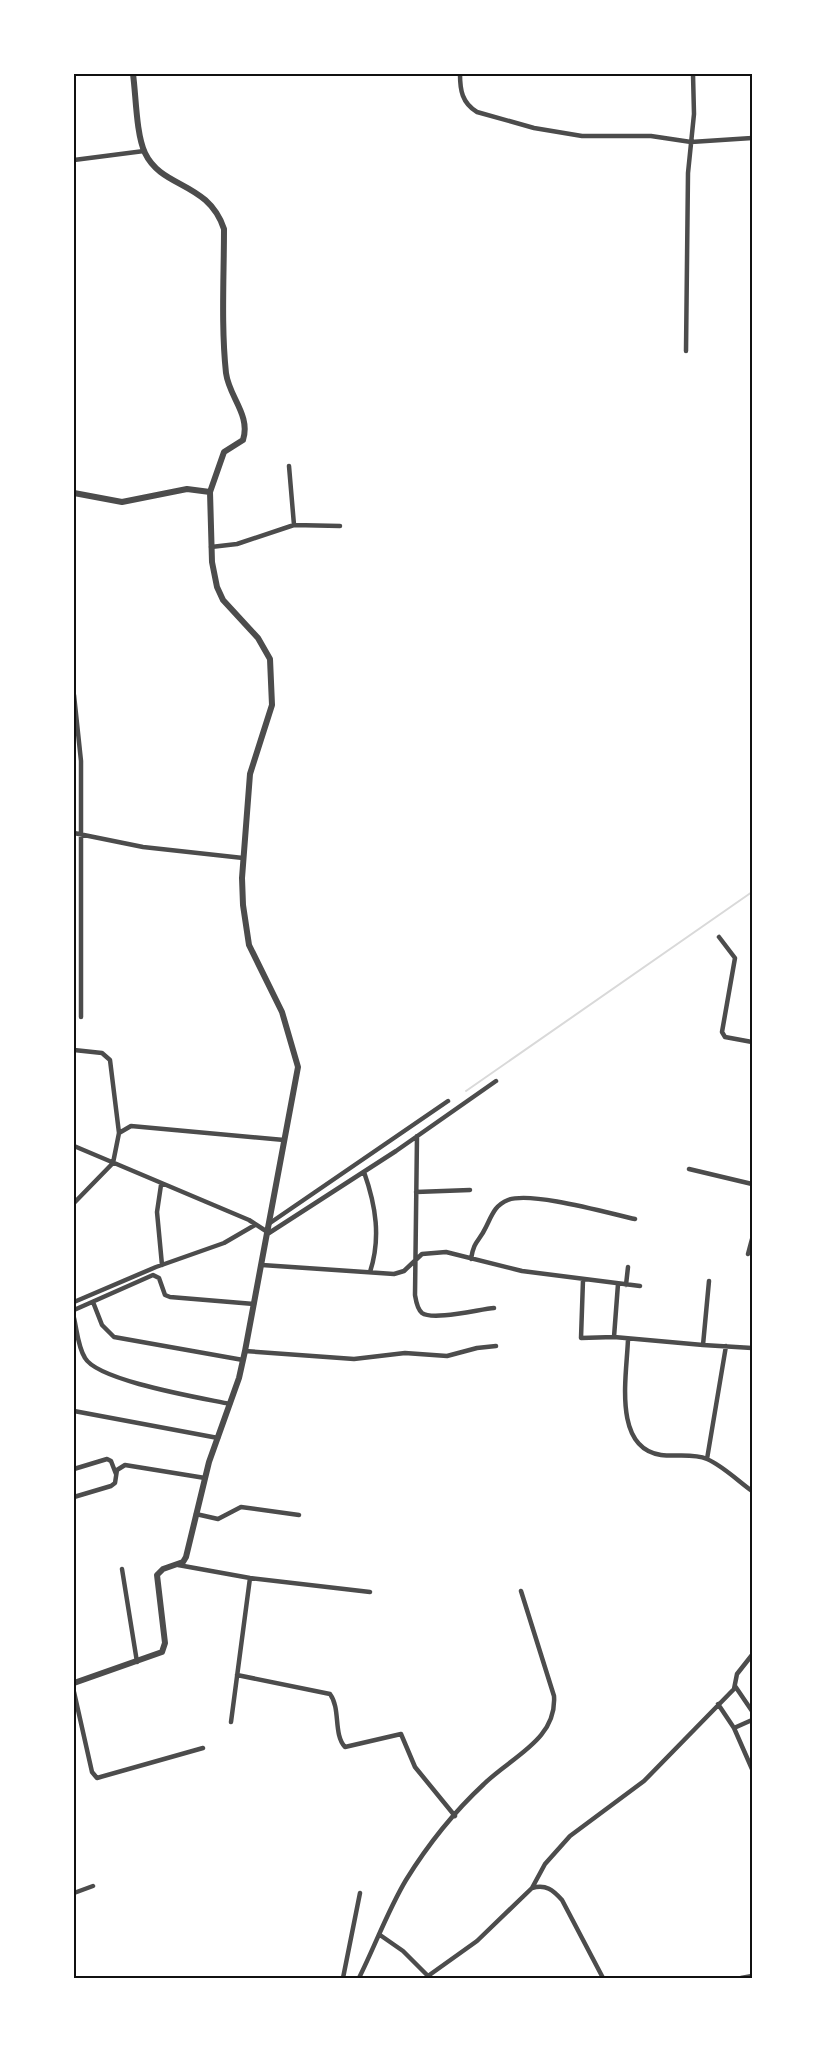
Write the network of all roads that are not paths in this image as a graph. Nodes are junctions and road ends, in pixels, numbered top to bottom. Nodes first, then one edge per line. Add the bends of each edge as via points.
1 (133, 74) edge
2 (460, 74) edge
3 (693, 74) edge
4 (753, 138) edge
5 (692, 142) junction
6 (144, 151) junction
7 (74, 160) edge
8 (686, 351) dead end
9 (289, 466) dead end
10 (210, 492) junction
11 (74, 493) edge
12 (294, 525) junction
13 (340, 526) dead end
14 (211, 547) junction
15 (74, 695) edge
16 (74, 833) edge
17 (82, 834) junction
18 (243, 858) junction
19 (719, 937) dead end
20 (81, 1017) dead end
21 (753, 1042) edge
22 (74, 1050) edge
23 (496, 1081) dead end
24 (448, 1101) dead end
25 (119, 1133) junction
26 (417, 1136) junction
27 (285, 1140) junction
28 (74, 1146) edge
29 (113, 1163) junction
30 (689, 1169) dead end
31 (364, 1172) junction
32 (753, 1184) edge
33 (161, 1185) junction
34 (470, 1190) dead end
35 (416, 1192) junction
36 (74, 1203) edge
37 (635, 1219) dead end
38 (270, 1223) junction
39 (255, 1225) junction
40 (269, 1233) junction
41 (753, 1239) edge
42 (748, 1254) dead end
43 (417, 1257) junction
44 (471, 1259) junction
45 (162, 1264) junction
46 (262, 1266) junction
47 (628, 1267) dead end
48 (370, 1272) junction
49 (584, 1280) junction
50 (709, 1281) dead end
51 (618, 1284) junction
52 (626, 1285) junction
53 (640, 1286) dead end
54 (74, 1302) edge
55 (93, 1302) junction
56 (254, 1304) junction
57 (495, 1308) dead end
58 (74, 1311) edge
59 (74, 1318) edge
60 (614, 1337) junction
61 (628, 1339) junction
62 (703, 1345) junction
63 (726, 1346) junction
64 (496, 1347) dead end
65 (753, 1348) edge
66 (245, 1351) junction
67 (243, 1360) junction
68 (230, 1404) junction
69 (74, 1411) edge
70 (218, 1438) junction
71 (707, 1459) junction
72 (74, 1467) edge
73 (116, 1474) junction
74 (205, 1478) junction
75 (753, 1491) edge
76 (74, 1497) edge
77 (196, 1514) junction
78 (298, 1515) dead end
79 (178, 1565) junction
80 (122, 1569) dead end
81 (250, 1578) junction
82 (521, 1591) dead end
83 (370, 1592) dead end
84 (753, 1655) edge
85 (137, 1662) junction
86 (237, 1675) junction
87 (74, 1683) edge
88 (735, 1686) junction
89 (74, 1692) edge
90 (718, 1704) junction
91 (753, 1711) edge
92 (753, 1720) edge
93 (231, 1722) dead end
94 (735, 1728) junction
95 (203, 1748) dead end
96 (753, 1769) edge
97 (455, 1816) junction
98 (93, 1886) dead end
99 (532, 1888) junction
100 (74, 1893) edge
101 (360, 1893) dead end
102 (380, 1935) junction
103 (753, 1976) edge
104 (429, 1977) edge
105 (343, 1978) edge
106 (359, 1978) edge
107 (603, 1978) edge
108 (741, 1978) edge

1 - 6 street
2 - 5 street via 460,88 470,107 516,124 582,136 651,136
3 - 5 street
4 - 5 street
5 - 8 street via 688,173
6 - 7 street
6 - 10 street via 161,172 203,197 219,215 224,229 226,374 245,423 245,434 243,440 224,452
9 - 12 street
10 - 11 street via 187,489 122,502
10 - 14 street
12 - 13 street
12 - 14 street via 237,544
14 - 18 street via 214,574 223,600 265,648 272,674 272,705 250,774
15 - 17 street via 81,761
16 - 17 street
17 - 18 street
17 - 20 street
18 - 27 street via 243,905 249,945 282,1012 296,1053 297,1082
19 - 21 street via 735,958 722,1032 726,1037
22 - 25 street via 102,1053 110,1060
23 - 26 street
24 - 38 street
25 - 27 street via 131,1126 141,1126
25 - 29 street
26 - 31 street
26 - 35 street
27 - 38 street
28 - 29 street
29 - 33 street
29 - 36 street
30 - 32 street
31 - 40 street
31 - 48 street via 375,1212 376,1242
33 - 39 street
33 - 45 street via 157,1212
34 - 35 street
35 - 43 street
37 - 44 street via 551,1201 509,1199 495,1209 475,1240
38 - 40 street
39 - 40 street
39 - 45 street via 224,1243
40 - 46 street
41 - 42 street
43 - 44 street via 446,1252
43 - 48 street via 400,1273
43 - 57 street via 415,1295 423,1314 437,1316
44 - 49 street
45 - 54 street
46 - 48 street
46 - 56 street
47 - 52 street
49 - 51 street
49 - 60 street via 581,1338
50 - 62 street
51 - 52 street
51 - 60 street
52 - 53 street
55 - 56 street via 153,1275 159,1278 162,1290 170,1298
55 - 58 street
55 - 67 street via 102,1325 114,1337
56 - 66 street
59 - 68 street via 85,1359 99,1370
60 - 61 street
61 - 62 street
61 - 71 street via 625,1418 632,1434 645,1449 660,1455
62 - 63 street
63 - 65 street
63 - 71 street
64 - 66 street via 477,1347 447,1356 405,1353 354,1359
66 - 67 street
67 - 68 street
68 - 70 street
69 - 70 street
70 - 74 street
71 - 75 street
72 - 73 street via 107,1459
73 - 74 street via 120,1467 131,1466
73 - 76 street via 111,1486
74 - 77 street
77 - 78 street via 223,1519 241,1507
77 - 79 street via 186,1557
79 - 81 street
79 - 85 street via 157,1575 165,1643 162,1652
80 - 85 street
81 - 83 street
81 - 86 street
82 - 97 street via 551,1684 552,1717 543,1734 483,1784
84 - 88 street via 737,1674
85 - 87 street
86 - 93 street
86 - 97 street via 330,1694 345,1747 401,1734 415,1767
88 - 90 street
88 - 91 street
89 - 95 street via 92,1772 97,1778
90 - 94 street
90 - 99 street via 644,1781 570,1836 544,1864
92 - 94 street
94 - 96 street
97 - 102 street via 406,1880
98 - 100 street
99 - 104 street via 466,1951
99 - 107 street via 553,1890 562,1900
101 - 105 street
102 - 104 street
102 - 106 street
103 - 108 street

